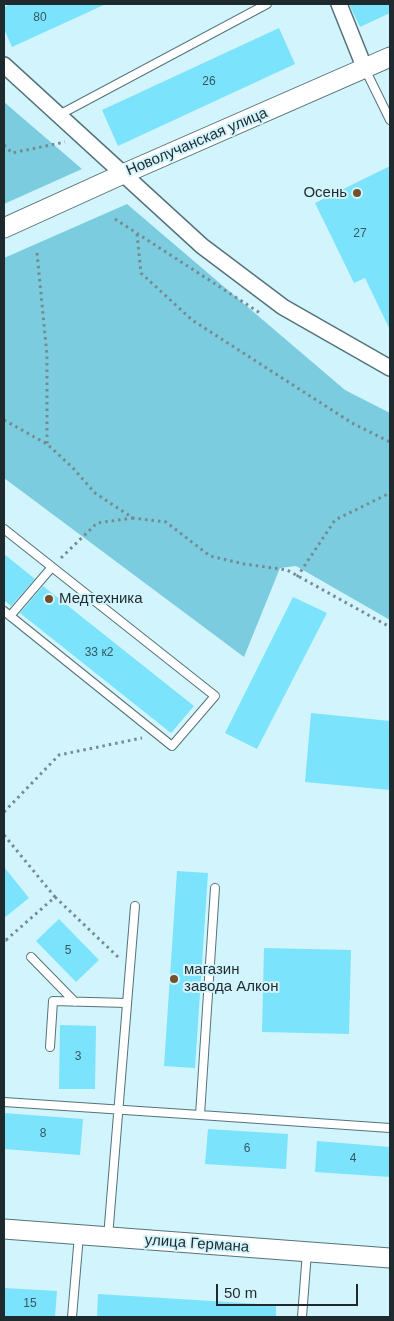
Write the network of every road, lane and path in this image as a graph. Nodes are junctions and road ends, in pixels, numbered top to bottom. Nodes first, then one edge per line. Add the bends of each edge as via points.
1 (267, 4) edge
2 (339, 4) edge
3 (390, 57) edge
4 (4, 66) edge
5 (365, 69) junction
6 (59, 115) junction
7 (390, 120) edge
8 (85, 138) junction
9 (4, 145) edge
10 (122, 174) junction
11 (4, 228) edge
12 (136, 234) dead end
13 (37, 253) dead end
14 (390, 368) edge
15 (4, 420) edge
16 (390, 442) edge
17 (47, 444) junction
18 (390, 493) edge
19 (134, 518) junction
20 (4, 529) edge
21 (52, 567) junction
22 (297, 577) junction
23 (7, 614) edge
24 (390, 627) edge
25 (156, 733) junction
26 (4, 812) edge
27 (4, 835) edge
28 (215, 888) dead end
29 (55, 897) junction
30 (135, 906) dead end
31 (4, 938) edge
32 (31, 957) dead end
33 (130, 968) junction
34 (75, 1002) junction
35 (127, 1003) junction
36 (50, 1047) dead end
37 (4, 1102) edge
38 (118, 1110) junction
39 (200, 1115) junction
40 (390, 1128) edge
41 (4, 1229) edge
42 (79, 1235) junction
43 (108, 1237) junction
44 (307, 1252) junction
45 (390, 1258) edge
46 (72, 1317) edge
47 (302, 1317) edge

1 - 6 lane
2 - 5 street
3 - 5 street, Новолучанская улица
4 - 6 street
5 - 7 lane
5 - 10 street, Новолучанская улица
6 - 8 street
8 - 9 path via 12,153
8 - 10 street
10 - 11 street, Новолучанская улица
10 - 14 street via 202,246 283,307
12 - 16 path via 141,273 192,320 352,423
13 - 17 path via 48,355
15 - 17 path
17 - 19 path via 95,493
18 - 22 path via 335,520
19 - 21 path via 97,523
19 - 22 path via 166,522 210,556 287,570
20 - 21 lane
21 - 23 lane
21 - 25 lane via 215,696 172,746
22 - 24 path
23 - 25 lane
25 - 26 path via 59,755
27 - 29 path
28 - 39 lane
29 - 31 path via 6,940
29 - 33 path
30 - 33 lane
32 - 34 lane
33 - 35 lane
34 - 35 lane
34 - 36 lane via 52,1001
35 - 38 lane
37 - 38 lane
38 - 39 lane
38 - 43 lane
39 - 40 lane
41 - 42 street, улица Германа
42 - 43 street, улица Германа
42 - 46 lane
43 - 44 street, улица Германа
44 - 45 street, улица Германа
44 - 47 lane

